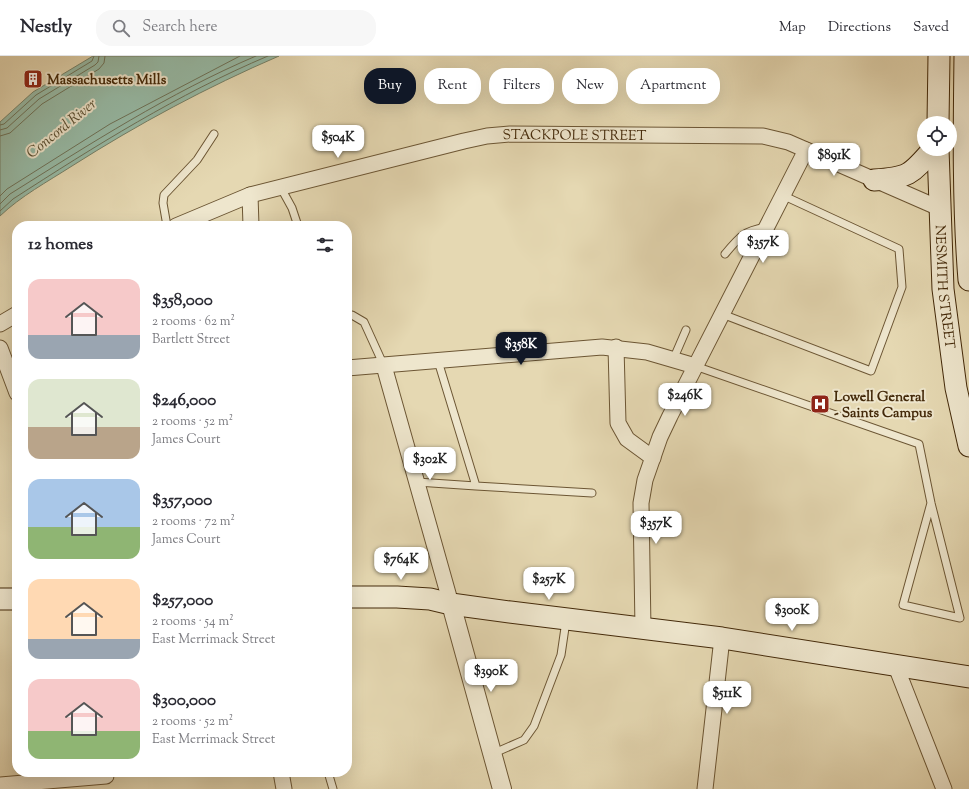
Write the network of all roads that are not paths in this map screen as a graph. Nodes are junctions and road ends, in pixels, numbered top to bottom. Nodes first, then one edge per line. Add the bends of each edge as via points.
1 (939, 56) edge
2 (965, 56) edge
3 (938, 116) edge
4 (214, 134) dead end
5 (806, 150) junction
6 (927, 156) edge
7 (938, 156) edge
8 (874, 180) junction
9 (281, 188) junction
10 (250, 195) junction
11 (782, 196) junction
12 (939, 208) junction
13 (166, 221) edge
14 (188, 221) edge
15 (250, 221) edge
16 (296, 221) edge
17 (968, 222) edge
18 (766, 227) junction
19 (725, 254) dead end
20 (969, 280) edge
21 (722, 314) junction
22 (352, 315) edge
23 (12, 317) edge
24 (0, 324) edge
25 (686, 330) dead end
26 (616, 347) junction
27 (0, 348) edge
28 (673, 360) junction
29 (438, 361) junction
30 (384, 366) junction
31 (695, 366) junction
32 (352, 368) edge
33 (12, 380) edge
34 (969, 446) edge
35 (653, 458) junction
36 (417, 482) junction
37 (476, 486) junction
38 (592, 493) dead end
39 (931, 503) junction
40 (352, 597) edge
41 (0, 599) edge
42 (12, 599) edge
43 (451, 604) junction
44 (566, 619) junction
45 (642, 629) junction
46 (722, 638) junction
47 (895, 664) junction
48 (969, 669) edge
49 (936, 671) junction
50 (969, 677) edge
51 (492, 754) junction
52 (282, 777) edge
53 (329, 777) edge
54 (106, 779) edge
55 (0, 785) edge
56 (284, 789) edge
57 (333, 789) edge
58 (502, 789) edge
59 (705, 789) edge
60 (944, 789) edge

1 - 3 main road
2 - 17 main road, NESMITH STREET
4 - 13 lane via 197,160 164,195
5 - 8 street, STACKPOLE STREET
5 - 9 street, STACKPOLE STREET via 788,142 763,136 510,134 464,141
5 - 11 street
6 - 8 main road via 907,175 898,179
7 - 12 main road, NESMITH STREET
8 - 12 street, STACKPOLE STREET
9 - 10 street, STACKPOLE STREET
9 - 16 lane
10 - 14 street, STACKPOLE STREET
10 - 15 street
11 - 18 street
11 - 21 lane via 899,249 902,287 871,371
12 - 17 street, STACKPOLE STREET
12 - 34 main road, NESMITH STREET via 943,289 956,388
17 - 20 main road, NESMITH STREET
18 - 19 lane via 749,230 736,240
18 - 21 street
21 - 31 street
22 - 30 lane via 364,322
23 - 24 street
25 - 28 lane
26 - 28 street via 647,352
26 - 29 street via 570,348
26 - 35 street via 618,423 628,439
27 - 33 street
28 - 31 street
29 - 30 street
29 - 37 lane
30 - 32 street
30 - 36 street
31 - 35 street via 663,430
31 - 39 lane via 919,444
35 - 45 street via 645,480 642,503
36 - 37 lane
36 - 43 street
37 - 38 lane
39 - 39 lane via 903,605 960,618 958,610
40 - 43 main road via 430,599
41 - 42 main road
43 - 44 main road
43 - 51 street
44 - 45 main road
44 - 51 lane via 561,655 534,726 524,740
45 - 46 main road
46 - 47 main road
46 - 59 street
47 - 49 main road
47 - 60 street
48 - 49 main road
49 - 50 main road
51 - 58 street
52 - 56 street
53 - 57 lane
54 - 55 street

